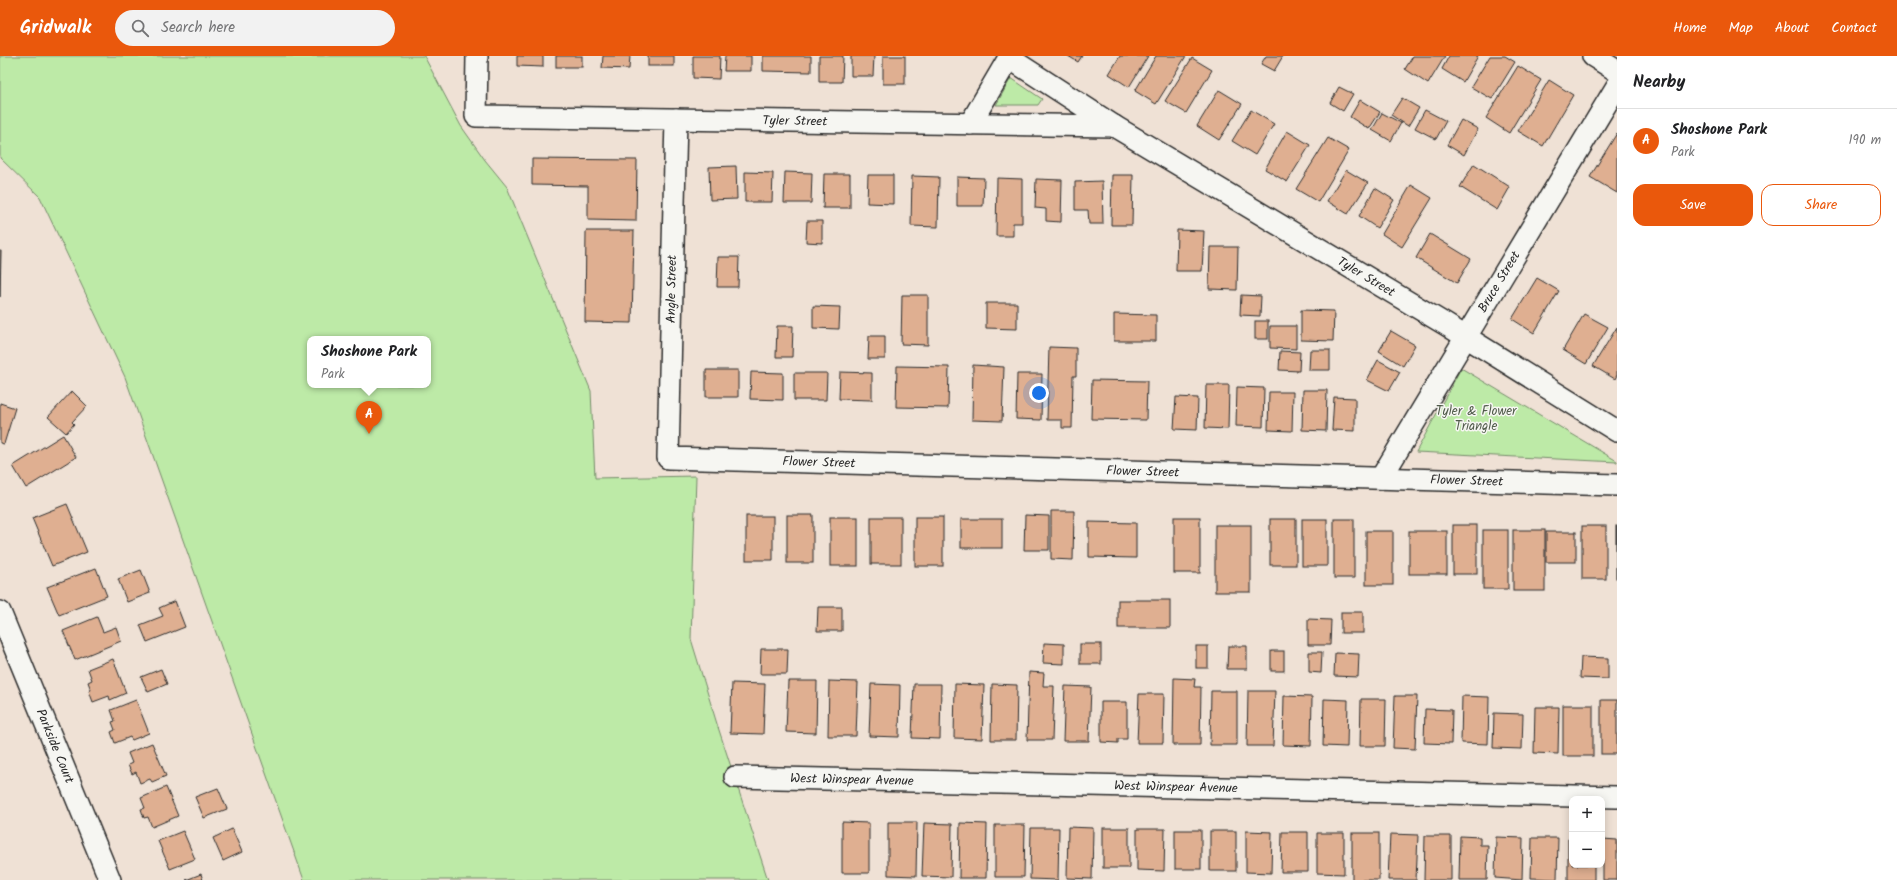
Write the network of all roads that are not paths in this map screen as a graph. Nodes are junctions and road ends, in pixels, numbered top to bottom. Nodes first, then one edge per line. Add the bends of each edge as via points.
1 (477, 56) edge
2 (1593, 56) edge
3 (1009, 57) edge
4 (1617, 71) edge
5 (1617, 86) edge
6 (676, 119) junction
7 (970, 124) junction
8 (1114, 126) junction
9 (1465, 337) junction
10 (1617, 431) edge
11 (668, 458) joint
12 (1381, 478) junction
13 (1617, 485) edge
14 (0, 612) edge
15 (735, 777) dead end
16 (1617, 797) edge
17 (110, 880) edge

1 - 6 street, Tyler Street via 476,116
2 - 4 street
3 - 7 street
3 - 8 street, Tyler Street
5 - 9 street, Bruce Street
6 - 7 street, Tyler Street
6 - 11 street, Angle Street
7 - 8 street, Tyler Street
8 - 9 street, Tyler Street
9 - 10 street, Tyler Street
9 - 12 street, Bruce Street
11 - 12 street, Flower Street
12 - 13 street, Flower Street
14 - 17 street, Parkside Court
15 - 16 street, West Winspear Avenue

